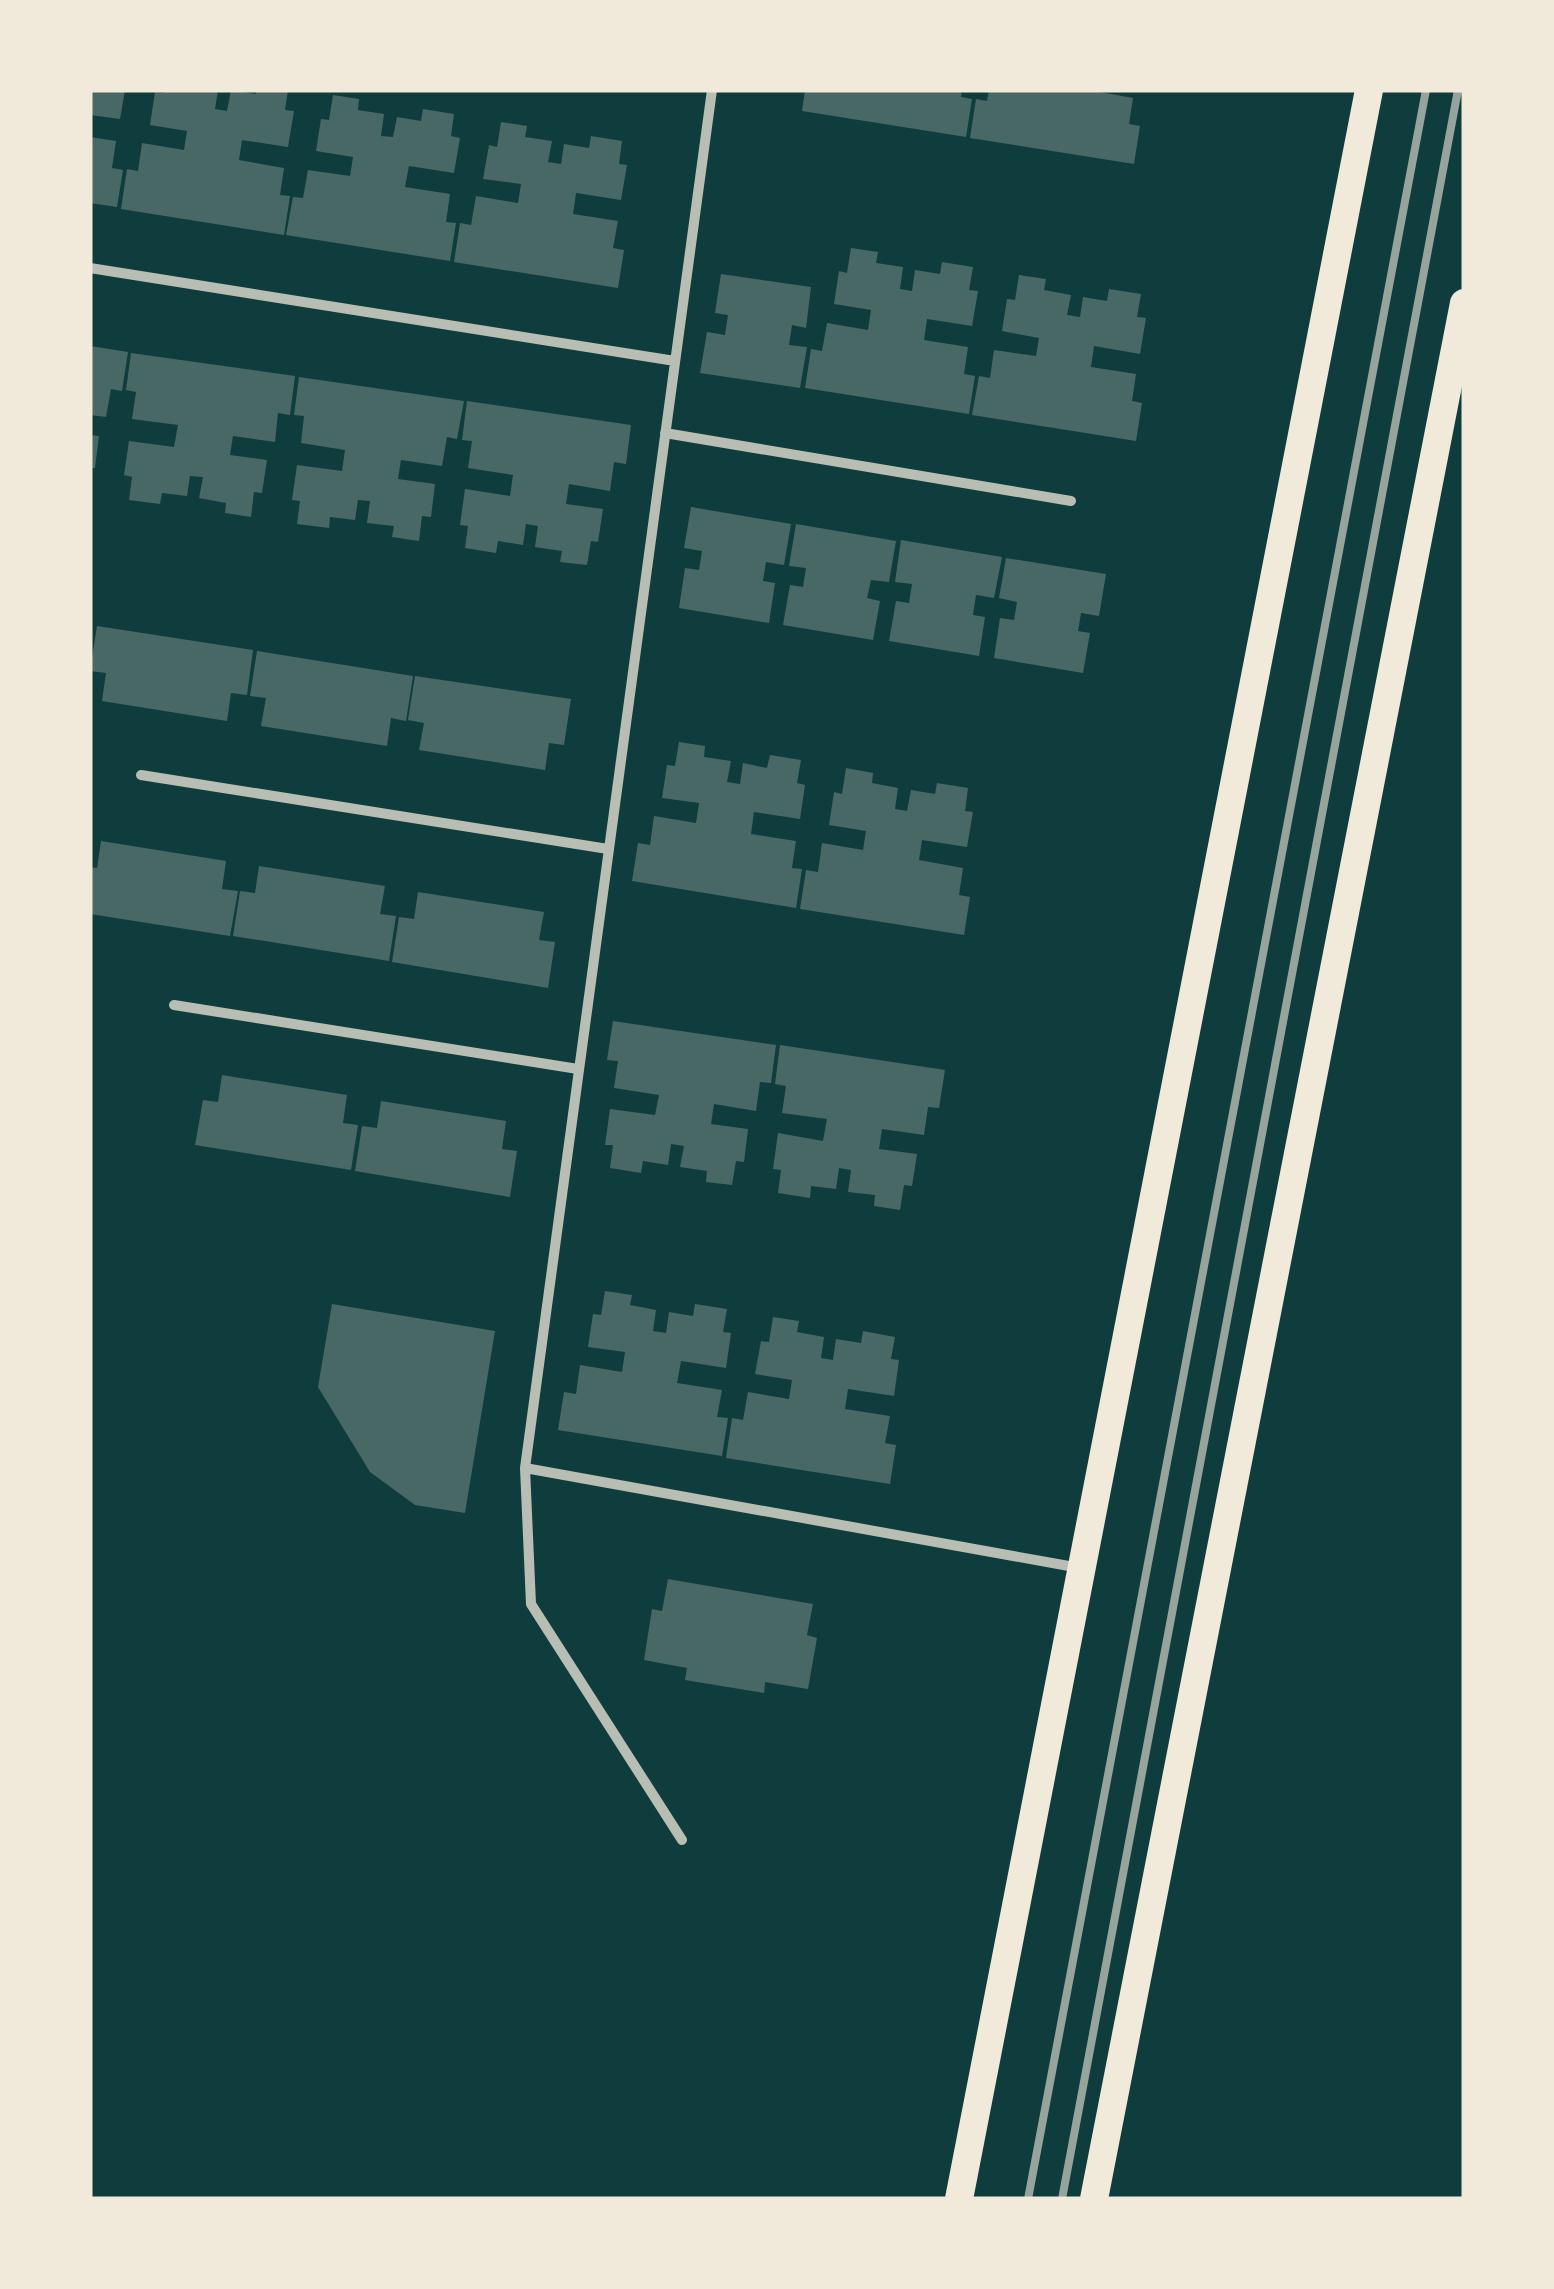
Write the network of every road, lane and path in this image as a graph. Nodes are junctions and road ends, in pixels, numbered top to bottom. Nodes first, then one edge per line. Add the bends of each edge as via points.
1 (712, 90) edge
2 (1370, 90) edge
3 (90, 268) edge
4 (1464, 303) edge
5 (675, 361) junction
6 (665, 433) junction
7 (1071, 501) dead end
8 (141, 775) dead end
9 (608, 849) junction
10 (174, 1005) dead end
11 (578, 1069) junction
12 (525, 1468) junction
13 (1081, 1568) junction
14 (682, 1840) dead end
15 (959, 2199) edge
16 (1094, 2199) edge

1 - 5 street
2 - 13 highway
3 - 5 street
4 - 16 highway
5 - 6 street
6 - 7 street
6 - 9 street
8 - 9 street
9 - 11 street
10 - 11 street
11 - 12 street
12 - 13 street
12 - 14 street via 532,1604
13 - 15 highway

